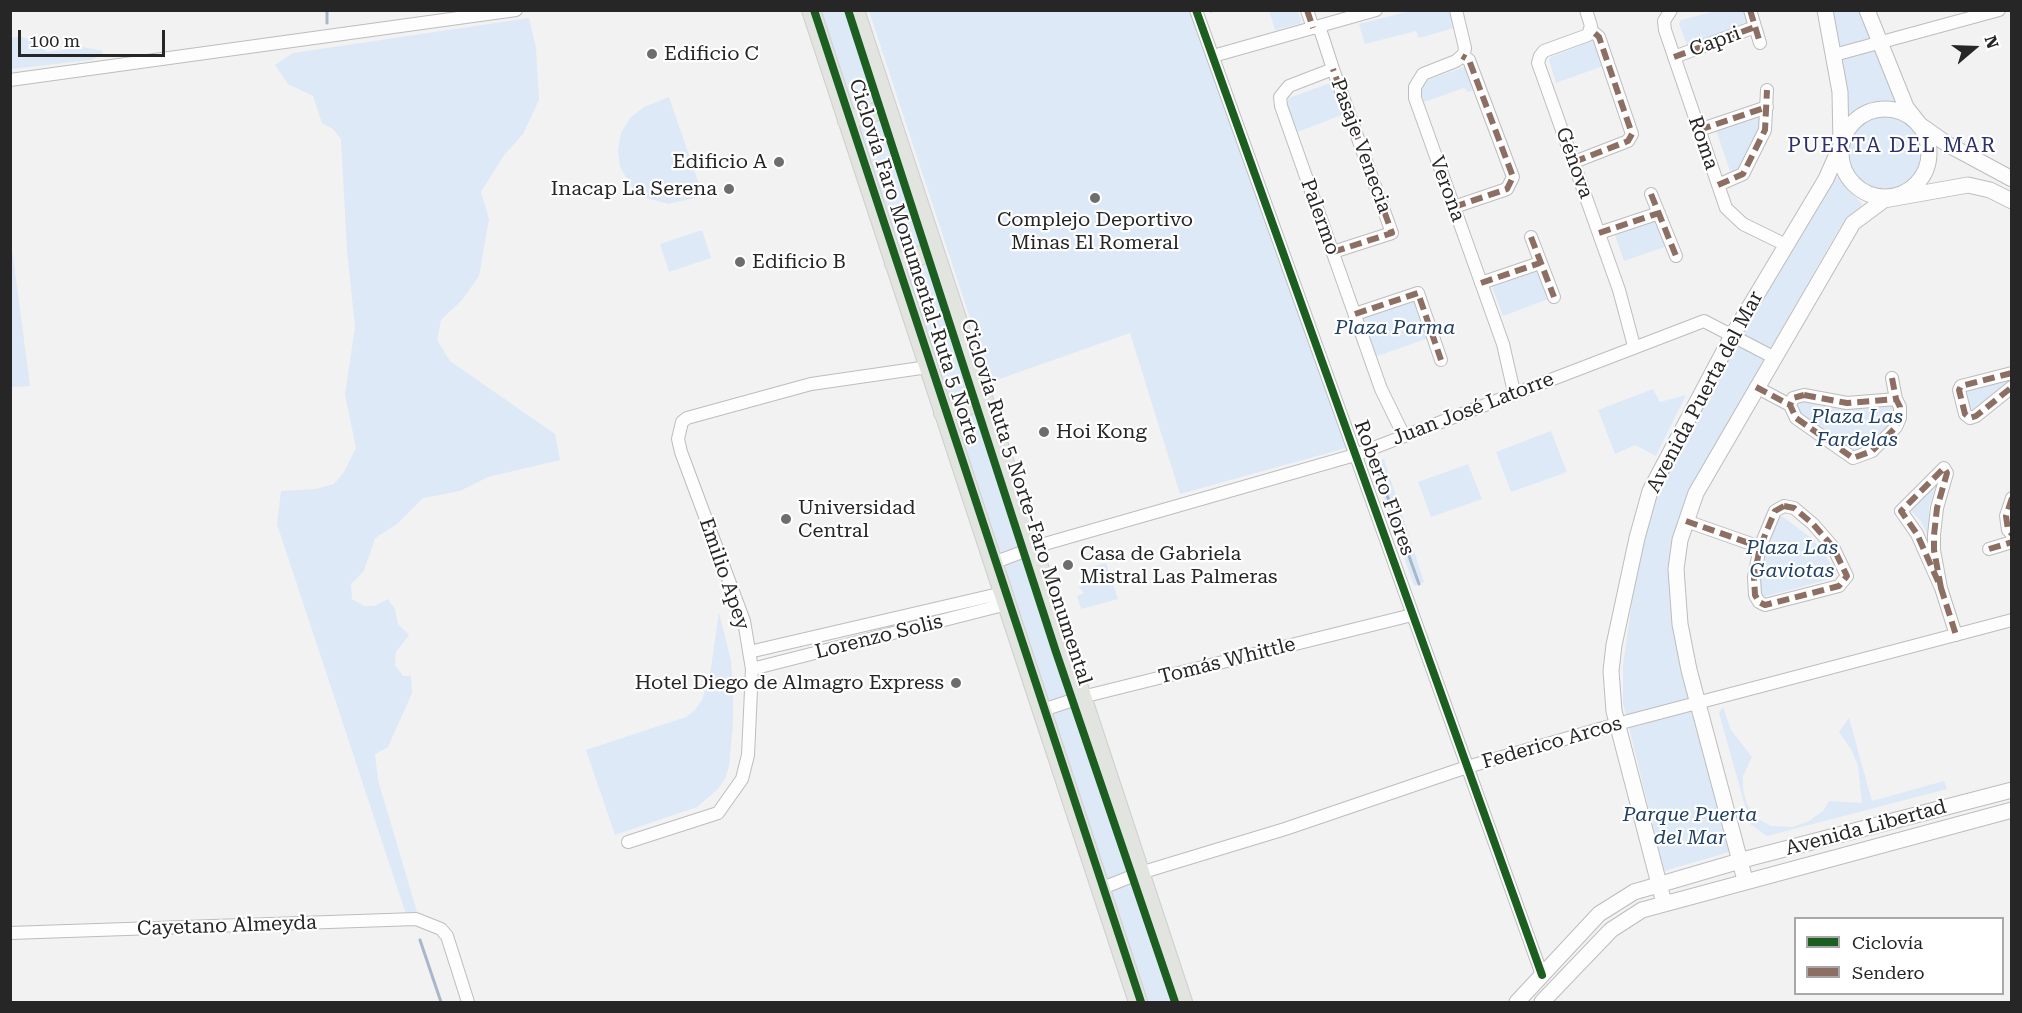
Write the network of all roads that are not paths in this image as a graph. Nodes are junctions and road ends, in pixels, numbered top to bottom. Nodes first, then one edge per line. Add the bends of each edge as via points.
1 (516, 10) edge
2 (811, 10) edge
3 (855, 10) edge
4 (1196, 10) edge
5 (1307, 10) edge
6 (1376, 10) edge
7 (1456, 10) edge
8 (1586, 10) edge
9 (1671, 10) edge
10 (1750, 10) edge
11 (1825, 10) edge
12 (1867, 10) edge
13 (1999, 10) edge
14 (1316, 27) junction
15 (1755, 27) junction
16 (1591, 30) junction
17 (1879, 42) junction
18 (1760, 43) dead end
19 (1834, 55) junction
20 (1213, 56) junction
21 (1462, 56) junction
22 (1674, 57) junction
23 (1334, 69) junction
24 (10, 80) edge
25 (1767, 90) dead end
26 (1767, 106) junction
27 (887, 108) junction
28 (847, 121) junction
29 (1920, 125) junction
30 (1699, 130) junction
31 (1841, 145) junction
32 (1574, 162) junction
33 (2012, 178) edge
34 (1718, 185) junction
35 (1652, 194) dead end
36 (1901, 195) junction
37 (2012, 201) edge
38 (1454, 207) junction
39 (1659, 213) junction
40 (1599, 233) junction
41 (1531, 237) dead end
42 (1786, 245) junction
43 (934, 251) junction
44 (1333, 252) junction
45 (1676, 256) dead end
46 (1540, 262) junction
47 (894, 264) junction
48 (1481, 283) junction
49 (1554, 297) dead end
50 (1354, 314) junction
51 (1732, 336) junction
52 (1634, 346) junction
53 (1773, 357) junction
54 (1441, 360) dead end
55 (928, 367) junction
56 (2012, 373) edge
57 (1892, 378) dead end
58 (1756, 387) junction
59 (2012, 387) edge
60 (1514, 392) junction
61 (1896, 399) junction
62 (984, 401) junction
63 (1790, 405) junction
64 (943, 413) junction
65 (1404, 436) junction
66 (1355, 455) junction
67 (2012, 498) edge
68 (1686, 521) junction
69 (2012, 534) edge
70 (2012, 542) edge
71 (1760, 547) junction
72 (1032, 548) junction
73 (1989, 549) dead end
74 (993, 563) junction
75 (1941, 588) junction
76 (1005, 599) junction
77 (1412, 615) junction
78 (2012, 620) edge
79 (1956, 635) junction
80 (749, 652) junction
81 (752, 669) junction
82 (1082, 697) junction
83 (1698, 704) junction
84 (1042, 710) junction
85 (1617, 724) junction
86 (1467, 767) junction
87 (2012, 790) edge
88 (2012, 810) edge
89 (628, 842) dead end
90 (1740, 861) junction
91 (1140, 873) junction
92 (1745, 880) junction
93 (1658, 884) junction
94 (1100, 889) junction
95 (1664, 903) junction
96 (10, 933) edge
97 (1542, 975) junction
98 (468, 1002) edge
99 (1138, 1002) edge
100 (1183, 1002) edge
101 (1517, 1002) edge
102 (1542, 1002) edge

1 - 24 street
2 - 28 main road
3 - 27 main road
4 - 20 street, Roberto Flores
5 - 14 street
6 - 14 street
7 - 21 street via 1465,48
8 - 16 street
9 - 22 street, Roma via 1664,21
10 - 15 street
11 - 19 street, Avenida Puerta del Mar
12 - 17 street
13 - 17 street
14 - 20 street
14 - 23 street
15 - 18 street
15 - 22 street, Capri
16 - 32 street, Génova via 1586,36 1544,51 1538,59
16 - 32 street via 1599,38 1632,134 1628,141
17 - 19 street
17 - 29 street via 1906,107
19 - 31 street, Avenida Puerta del Mar via 1840,92
20 - 66 street, Roberto Flores
21 - 38 street, Verona via 1423,74 1414,93
21 - 38 street via 1469,60 1513,177 1507,189
22 - 30 street, Roma
23 - 44 street, Palermo via 1289,86 1280,102
23 - 44 street, Pasaje Venecia via 1392,233
25 - 26 street
26 - 30 street
26 - 34 street via 1766,130 1743,174
27 - 28 main road
27 - 43 main road
28 - 47 main road
29 - 31 street, Avenida Puerta del Mar via 1896,110 1875,110 1856,120
29 - 33 street
29 - 36 street, Avenida Puerta del Mar via 1927,138 1928,165 1923,178
30 - 34 street, Roma
31 - 36 street, Avenida Puerta del Mar via 1843,168 1857,187 1878,197
31 - 42 street, Avenida Puerta del Mar via 1826,179
32 - 40 street, Génova
34 - 42 street, Roma via 1734,218
35 - 39 street
36 - 37 street via 1976,185
36 - 53 street, Avenida Puerta del Mar via 1884,200 1853,223
38 - 48 street, Verona
39 - 40 street
39 - 45 street
40 - 52 street, Génova
41 - 46 street
42 - 51 street, Avenida Puerta del Mar
43 - 47 main road
43 - 62 main road
44 - 50 street, Palermo
46 - 48 street
46 - 49 street
47 - 55 main road
48 - 60 street, Verona via 1503,344
50 - 54 street via 1418,293
50 - 65 street, Palermo
51 - 52 street, Juan José Latorre via 1704,321
51 - 53 street, Juan José Latorre
51 - 85 street, Avenida Puerta del Mar via 1659,471 1644,509 1612,658 1612,698
52 - 60 street, Juan José Latorre
53 - 58 street, Avenida Puerta del Mar
55 - 64 main road
55 - 80 street, Emilio Apey via 811,384 687,418 679,429 681,452 744,621
56 - 59 street via 1961,386 1966,416 1976,416
57 - 61 street
58 - 63 street
58 - 68 street, Avenida Puerta del Mar via 1696,493
60 - 65 street, Juan José Latorre
61 - 63 street via 1847,403 1804,394 1794,398
61 - 63 street via 1900,418 1896,427 1872,451 1853,458 1797,419
62 - 64 main road
62 - 72 main road
64 - 74 main road
65 - 66 street, Juan José Latorre
66 - 72 street, Juan José Latorre
66 - 77 street, Roberto Flores
67 - 69 street via 2006,516
68 - 71 street
68 - 83 street, Avenida Puerta del Mar via 1680,540 1676,595
70 - 73 street
71 - 71 street via 1754,577 1756,597 1762,604 1839,586 1846,580 1847,572 1833,547 1791,506 1775,511
72 - 74 street, Juan José Latorre
72 - 82 main road
74 - 76 main road
75 - 75 street via 1917,534 1901,510 1944,468 1947,472 1934,535
75 - 79 street
76 - 80 street, Lorenzo Solis
76 - 81 street, Lorenzo Solis
76 - 84 main road
77 - 82 street, Tomás Whittle
77 - 86 street, Roberto Flores
78 - 79 street, Federico Arcos
79 - 83 street, Federico Arcos
80 - 81 street, Emilio Apey
81 - 89 street, Emilio Apey via 748,755 733,795 718,813
82 - 84 street, Tomás Whittle
82 - 91 main road
83 - 85 street, Federico Arcos
83 - 90 street, Avenida Puerta del Mar
84 - 94 main road
85 - 86 street, Federico Arcos
85 - 93 street, Avenida Puerta del Mar
86 - 91 street, Federico Arcos
86 - 97 street, Roberto Flores
87 - 90 street, Avenida Libertad
88 - 92 street, Avenida Libertad
90 - 92 street, Avenida Puerta del Mar
90 - 93 street, Avenida Libertad
91 - 94 street, Federico Arcos
91 - 100 main road
92 - 95 street, Avenida Libertad
93 - 95 street, Avenida Puerta del Mar
93 - 97 street, Avenida Libertad via 1610,906
94 - 99 main road
95 - 102 street, Avenida Libertad via 1632,915 1611,930
96 - 98 street, Cayetano Almeyda via 416,920 441,929 451,945
97 - 101 street, Avenida Libertad

